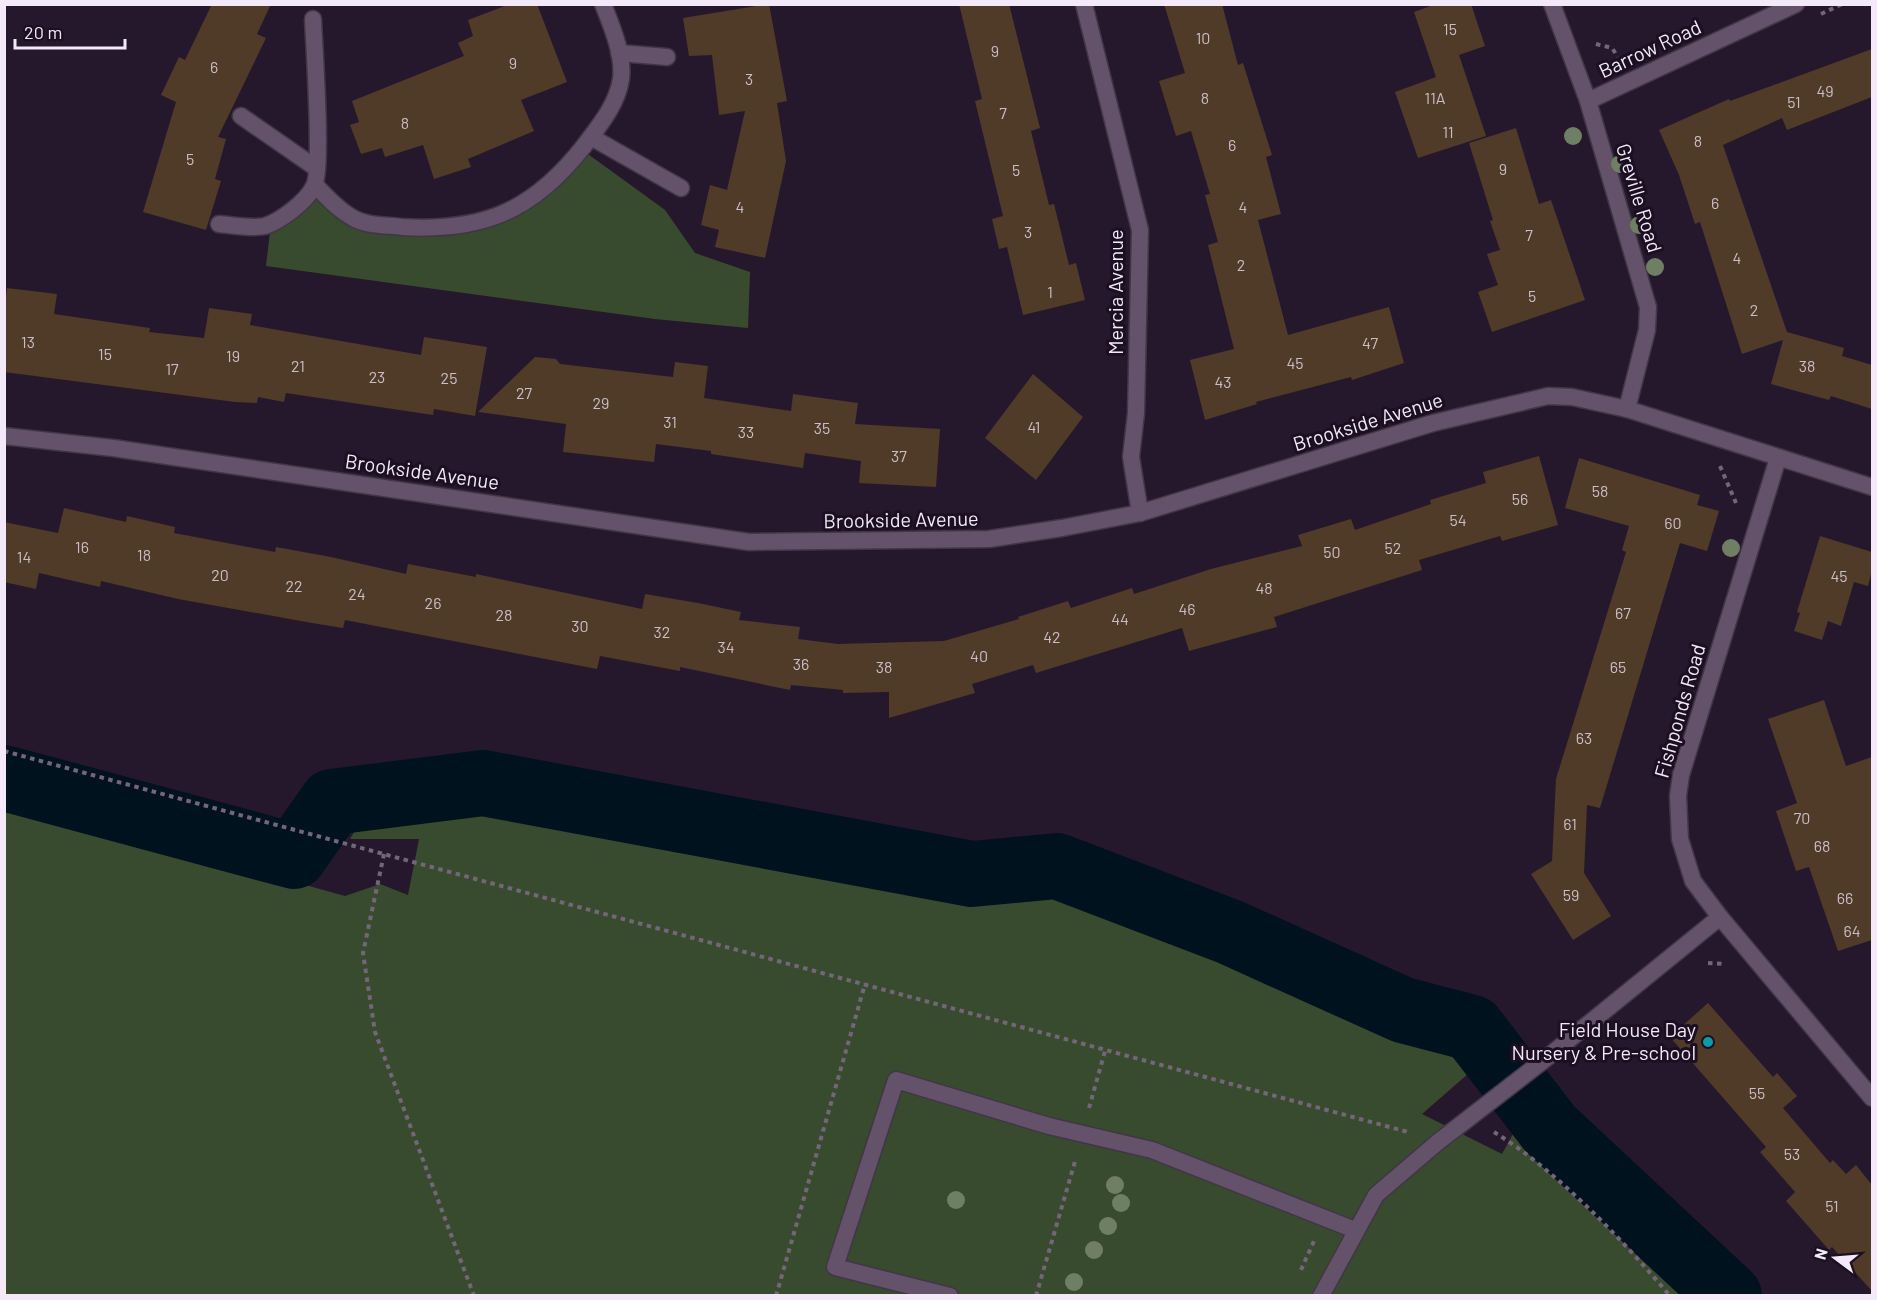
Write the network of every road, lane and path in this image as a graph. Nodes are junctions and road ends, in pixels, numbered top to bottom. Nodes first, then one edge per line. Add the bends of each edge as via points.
1 (603, 4) edge
2 (1084, 4) edge
3 (1552, 4) edge
4 (1796, 4) edge
5 (313, 19) dead end
6 (1591, 43) dead end
7 (619, 53) junction
8 (667, 57) dead end
9 (1630, 81) junction
10 (1588, 101) junction
11 (241, 116) dead end
12 (591, 137) junction
13 (316, 168) junction
14 (315, 185) junction
15 (681, 188) dead end
16 (219, 224) dead end
17 (1627, 409) junction
18 (4, 436) edge
19 (1778, 458) junction
20 (1718, 461) dead end
21 (1872, 487) edge
22 (1738, 509) dead end
23 (1140, 513) junction
24 (4, 750) edge
25 (384, 854) junction
26 (1720, 917) junction
27 (1754, 956) junction
28 (1704, 963) dead end
29 (865, 984) junction
30 (1105, 1051) junction
31 (1872, 1098) edge
32 (1477, 1112) junction
33 (1082, 1134) junction
34 (1438, 1142) junction
35 (1355, 1230) junction
36 (474, 1296) edge
37 (776, 1296) edge
38 (950, 1296) edge
39 (1036, 1296) edge
40 (1321, 1296) edge
41 (1670, 1296) edge

1 - 7 street
2 - 23 street, Mercia Avenue via 1140,230 1136,413 1131,457
3 - 10 street, Greville Road
4 - 9 street, Barrow Road
5 - 13 street
6 - 9 path via 1607,45 1615,51
7 - 8 street
7 - 12 street via 621,78 617,96
9 - 10 street, Barrow Road
10 - 17 street, Greville Road via 1648,307 1647,330
11 - 13 street
12 - 14 street via 573,161 528,200 503,215 455,228 376,225 354,219
12 - 15 street
13 - 14 street
14 - 16 street via 285,218 262,226
17 - 19 street, Brookside Avenue
17 - 23 street, Brookside Avenue via 1572,396 1527,399 1433,423
18 - 23 street, Brookside Avenue via 113,448 749,542 989,539
19 - 21 street, Brookside Avenue
19 - 26 street, Fishponds Road via 1681,774 1678,796 1684,859 1693,880
20 - 22 path
24 - 25 path
25 - 29 path
25 - 36 path via 363,953 375,1032
26 - 27 street, Fishponds Road
26 - 32 street
27 - 28 path via 1741,971 1730,965
27 - 31 street, Fishponds Road
29 - 30 path
29 - 37 path
30 - 33 path
30 - 34 path
32 - 34 street
32 - 41 path via 1631,1249
33 - 35 street via 1152,1150
33 - 38 street via 896,1080 835,1267
33 - 39 path
34 - 35 street via 1376,1195
35 - 40 street

